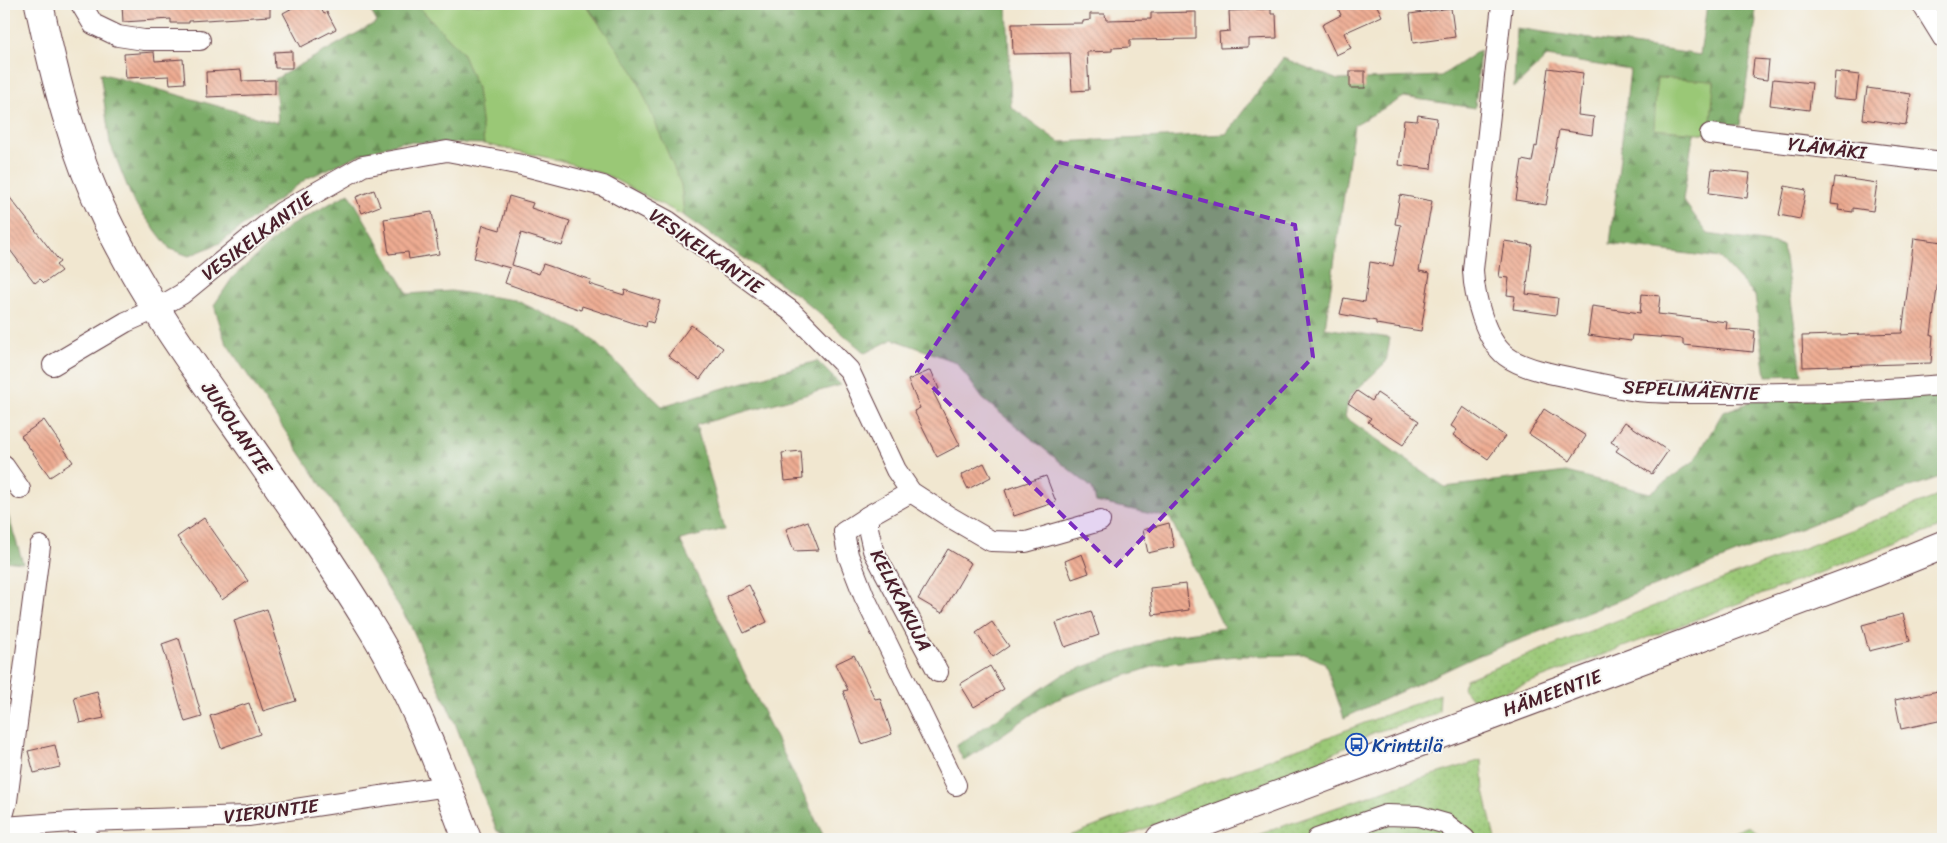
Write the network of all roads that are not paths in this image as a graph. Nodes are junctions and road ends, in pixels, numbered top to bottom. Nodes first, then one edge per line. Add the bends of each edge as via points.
1 (39, 4) edge
2 (81, 4) edge
3 (1502, 4) edge
4 (1922, 4) edge
5 (1940, 26) edge
6 (200, 40) dead end
7 (1710, 134) dead end
8 (1943, 162) edge
9 (156, 309) junction
10 (53, 365) dead end
11 (1943, 385) edge
12 (4, 466) edge
13 (20, 489) dead end
14 (911, 492) junction
15 (867, 517) junction
16 (1100, 521) dead end
17 (1943, 545) edge
18 (40, 546) dead end
19 (938, 672) dead end
20 (956, 785) dead end
21 (447, 786) junction
22 (4, 812) edge
23 (4, 827) edge
24 (85, 830) edge
25 (467, 839) edge
26 (1160, 839) edge
27 (1317, 839) edge
28 (1465, 839) edge

1 - 9 main road, JUKOLANTIE via 73,141 106,220
2 - 6 street via 93,24 118,36 144,40
3 - 11 street, SEPELIMÄENTIE via 1473,270 1478,308 1492,338 1506,356 1553,374 1637,390 1756,393
4 - 5 street
7 - 8 street, YLÄMÄKI
9 - 10 street, VESIKELKANTIE via 126,322
9 - 14 street, VESIKELKANTIE via 182,294 282,212 363,166 447,151 522,165 603,186 668,220 791,311 849,370 896,470
9 - 21 main road, JUKOLANTIE via 373,629 412,703
12 - 13 street
14 - 15 street
14 - 16 street, VESIKELKANTIE via 991,541 1026,542
15 - 19 street, KELKKAKUJA via 873,550
15 - 20 street via 844,532 848,555 864,596
17 - 26 main road, HÄMEENTIE via 1865,577
18 - 22 street
21 - 24 street, VIERUNTIE via 248,816
21 - 25 main road, JUKOLANTIE
23 - 24 street, VIERUNTIE
27 - 28 street via 1386,815 1418,816 1446,824

